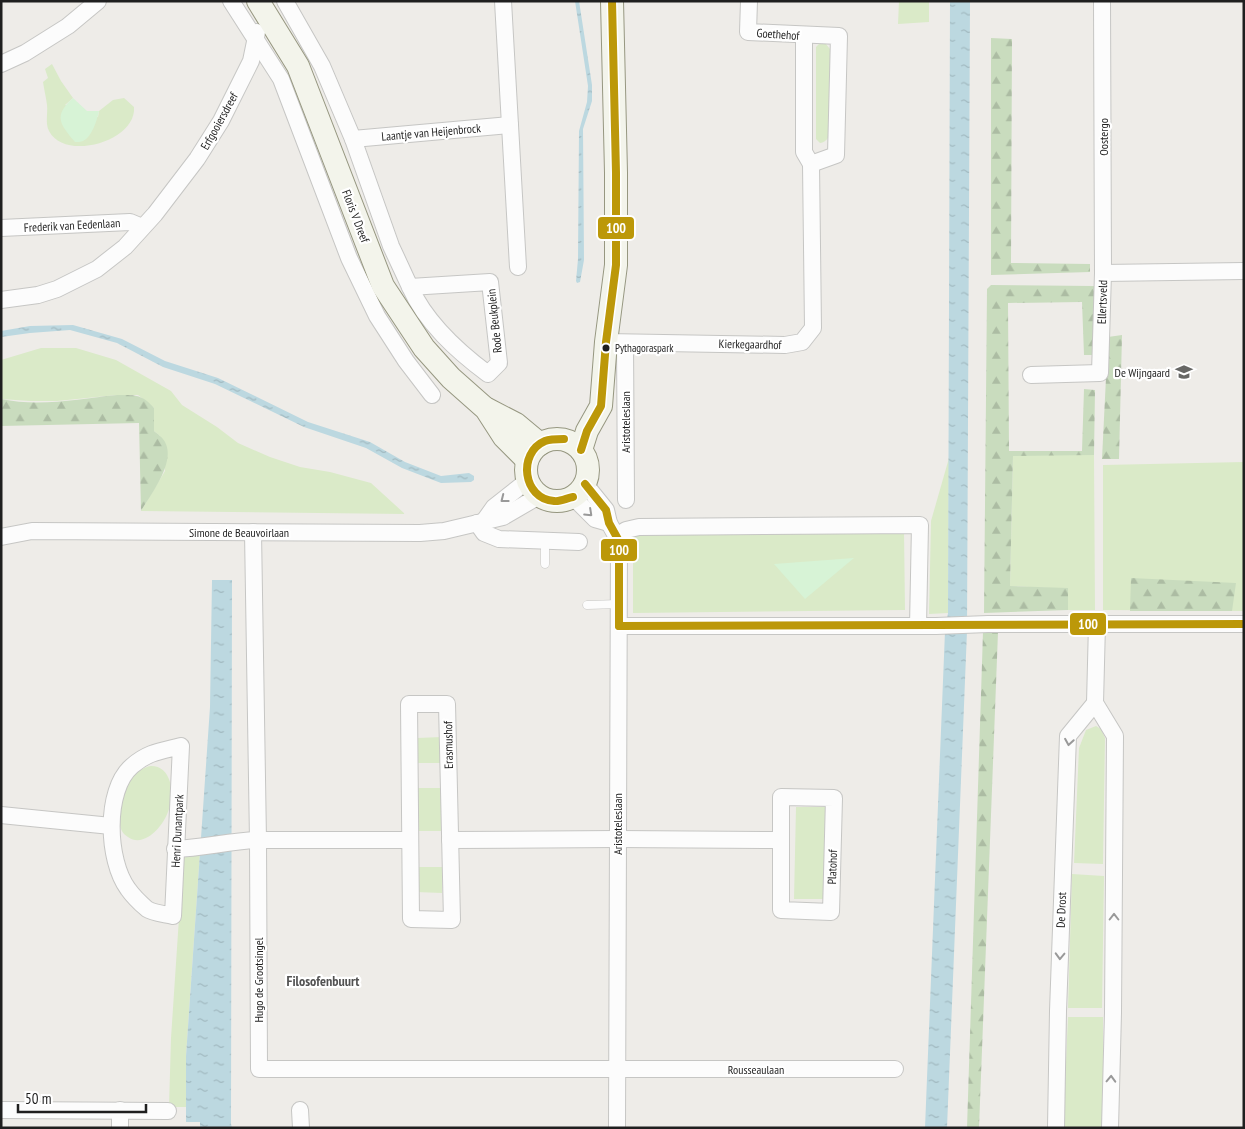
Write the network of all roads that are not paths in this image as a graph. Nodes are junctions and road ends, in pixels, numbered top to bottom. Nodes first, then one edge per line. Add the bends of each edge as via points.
1 (98, 1) edge
2 (231, 1) edge
3 (285, 1) edge
4 (503, 1) edge
5 (612, 1) edge
6 (748, 1) edge
7 (1102, 1) edge
8 (264, 4) edge
9 (804, 35) junction
10 (256, 38) junction
11 (1, 64) edge
12 (510, 125) junction
13 (353, 139) junction
14 (811, 164) junction
15 (142, 227) junction
16 (1, 228) edge
17 (518, 267) dead end
18 (1244, 271) edge
19 (1103, 273) junction
20 (410, 287) junction
21 (1, 300) edge
22 (616, 342) junction
23 (1031, 375) dead end
24 (432, 395) dead end
25 (573, 445) junction
26 (533, 470) junction
27 (579, 491) junction
28 (626, 500) dead end
29 (480, 522) junction
30 (613, 529) junction
31 (253, 532) junction
32 (1, 537) edge
33 (545, 541) junction
34 (579, 542) dead end
35 (545, 564) dead end
36 (619, 604) junction
37 (587, 605) dead end
38 (1097, 624) junction
39 (1244, 624) edge
40 (619, 626) junction
41 (918, 626) junction
42 (1095, 703) junction
43 (1, 815) edge
44 (111, 826) junction
45 (617, 839) junction
46 (258, 840) junction
47 (409, 840) junction
48 (450, 840) junction
49 (780, 840) junction
50 (175, 849) junction
51 (895, 1069) dead end
52 (617, 1070) junction
53 (1, 1110) edge
54 (120, 1110) junction
55 (300, 1110) dead end
56 (168, 1111) dead end
57 (120, 1128) edge
58 (301, 1128) edge
59 (618, 1128) edge
60 (1056, 1128) edge
61 (1110, 1128) edge

1 - 11 street via 68,26
2 - 10 street, Floris V Dreef
3 - 13 street, Floris V Dreef via 322,66
4 - 12 street
5 - 22 street, Aristoteleslaan
6 - 9 street, Goethehof via 748,32
7 - 19 street, Oostergo
8 - 10 street, Erfgooiersdreef
8 - 26 street, Floris V Dreef via 298,66 383,286 424,348 451,378 486,409 516,424
9 - 14 street, Kierkegaardhof via 804,152
9 - 14 street, Goethehof via 839,36 836,156
10 - 15 street, Erfgooiersdreef via 252,61 221,120 197,159 156,214
10 - 24 street, Floris V Dreef via 282,79 349,258 377,316
12 - 13 street, Laantje van Heijenbrock
12 - 17 street
13 - 20 street, Floris V Dreef via 391,246
14 - 22 street, Kierkegaardhof via 813,328 802,342 785,345
15 - 16 street, Frederik van Eedenlaan via 130,222
15 - 21 street, Erfgooiersdreef via 125,247 97,269 57,289
18 - 19 street, Ellertsveld
19 - 23 street, Ellertsveld via 1100,373
20 - 20 street, Rode Beukplein via 490,282 499,362 488,374 446,338 417,303
22 - 25 street, Aristoteleslaan via 574,424
22 - 28 street, Aristoteleslaan
25 - 26 street via 552,439
25 - 27 street via 588,466 588,475
26 - 27 street via 556,502
26 - 29 street
27 - 30 street via 594,519
29 - 31 street, Simone de Beauvoirlaan via 420,533
29 - 33 street via 484,534 499,539
30 - 36 street, Aristoteleslaan via 619,541
30 - 41 street via 920,525
31 - 32 street, Simone de Beauvoirlaan via 32,531
31 - 46 street, Hugo de Grootsingel
33 - 34 street
33 - 35 lane
36 - 37 lane
36 - 40 street, Aristoteleslaan
38 - 39 street
38 - 41 street
38 - 42 street
40 - 41 street
40 - 45 street, Aristoteleslaan
42 -> 60 street, De Drost via 1068,736
61 -> 42 street via 1114,1013 1115,736
43 - 44 street
44 - 50 street, Henri Dunantpark via 116,864 127,889 148,910 173,916
44 - 50 street, Henri Dunantpark via 113,801 130,767 151,753 181,746
45 - 48 street
45 - 49 street
45 - 52 street, Aristoteleslaan
46 - 47 street
46 - 50 street
46 - 52 street, Hugo de Grootsingel via 259,1069
47 - 48 street, Erasmushof via 411,919 452,920
47 - 48 street, Erasmushof via 409,704 447,704
49 - 49 street, Platohof via 781,910 831,912 834,798 781,797
51 - 52 street, Rousseaulaan
52 - 59 street, Aristoteleslaan
53 - 54 street
54 - 56 street
54 - 57 street
55 - 58 street

